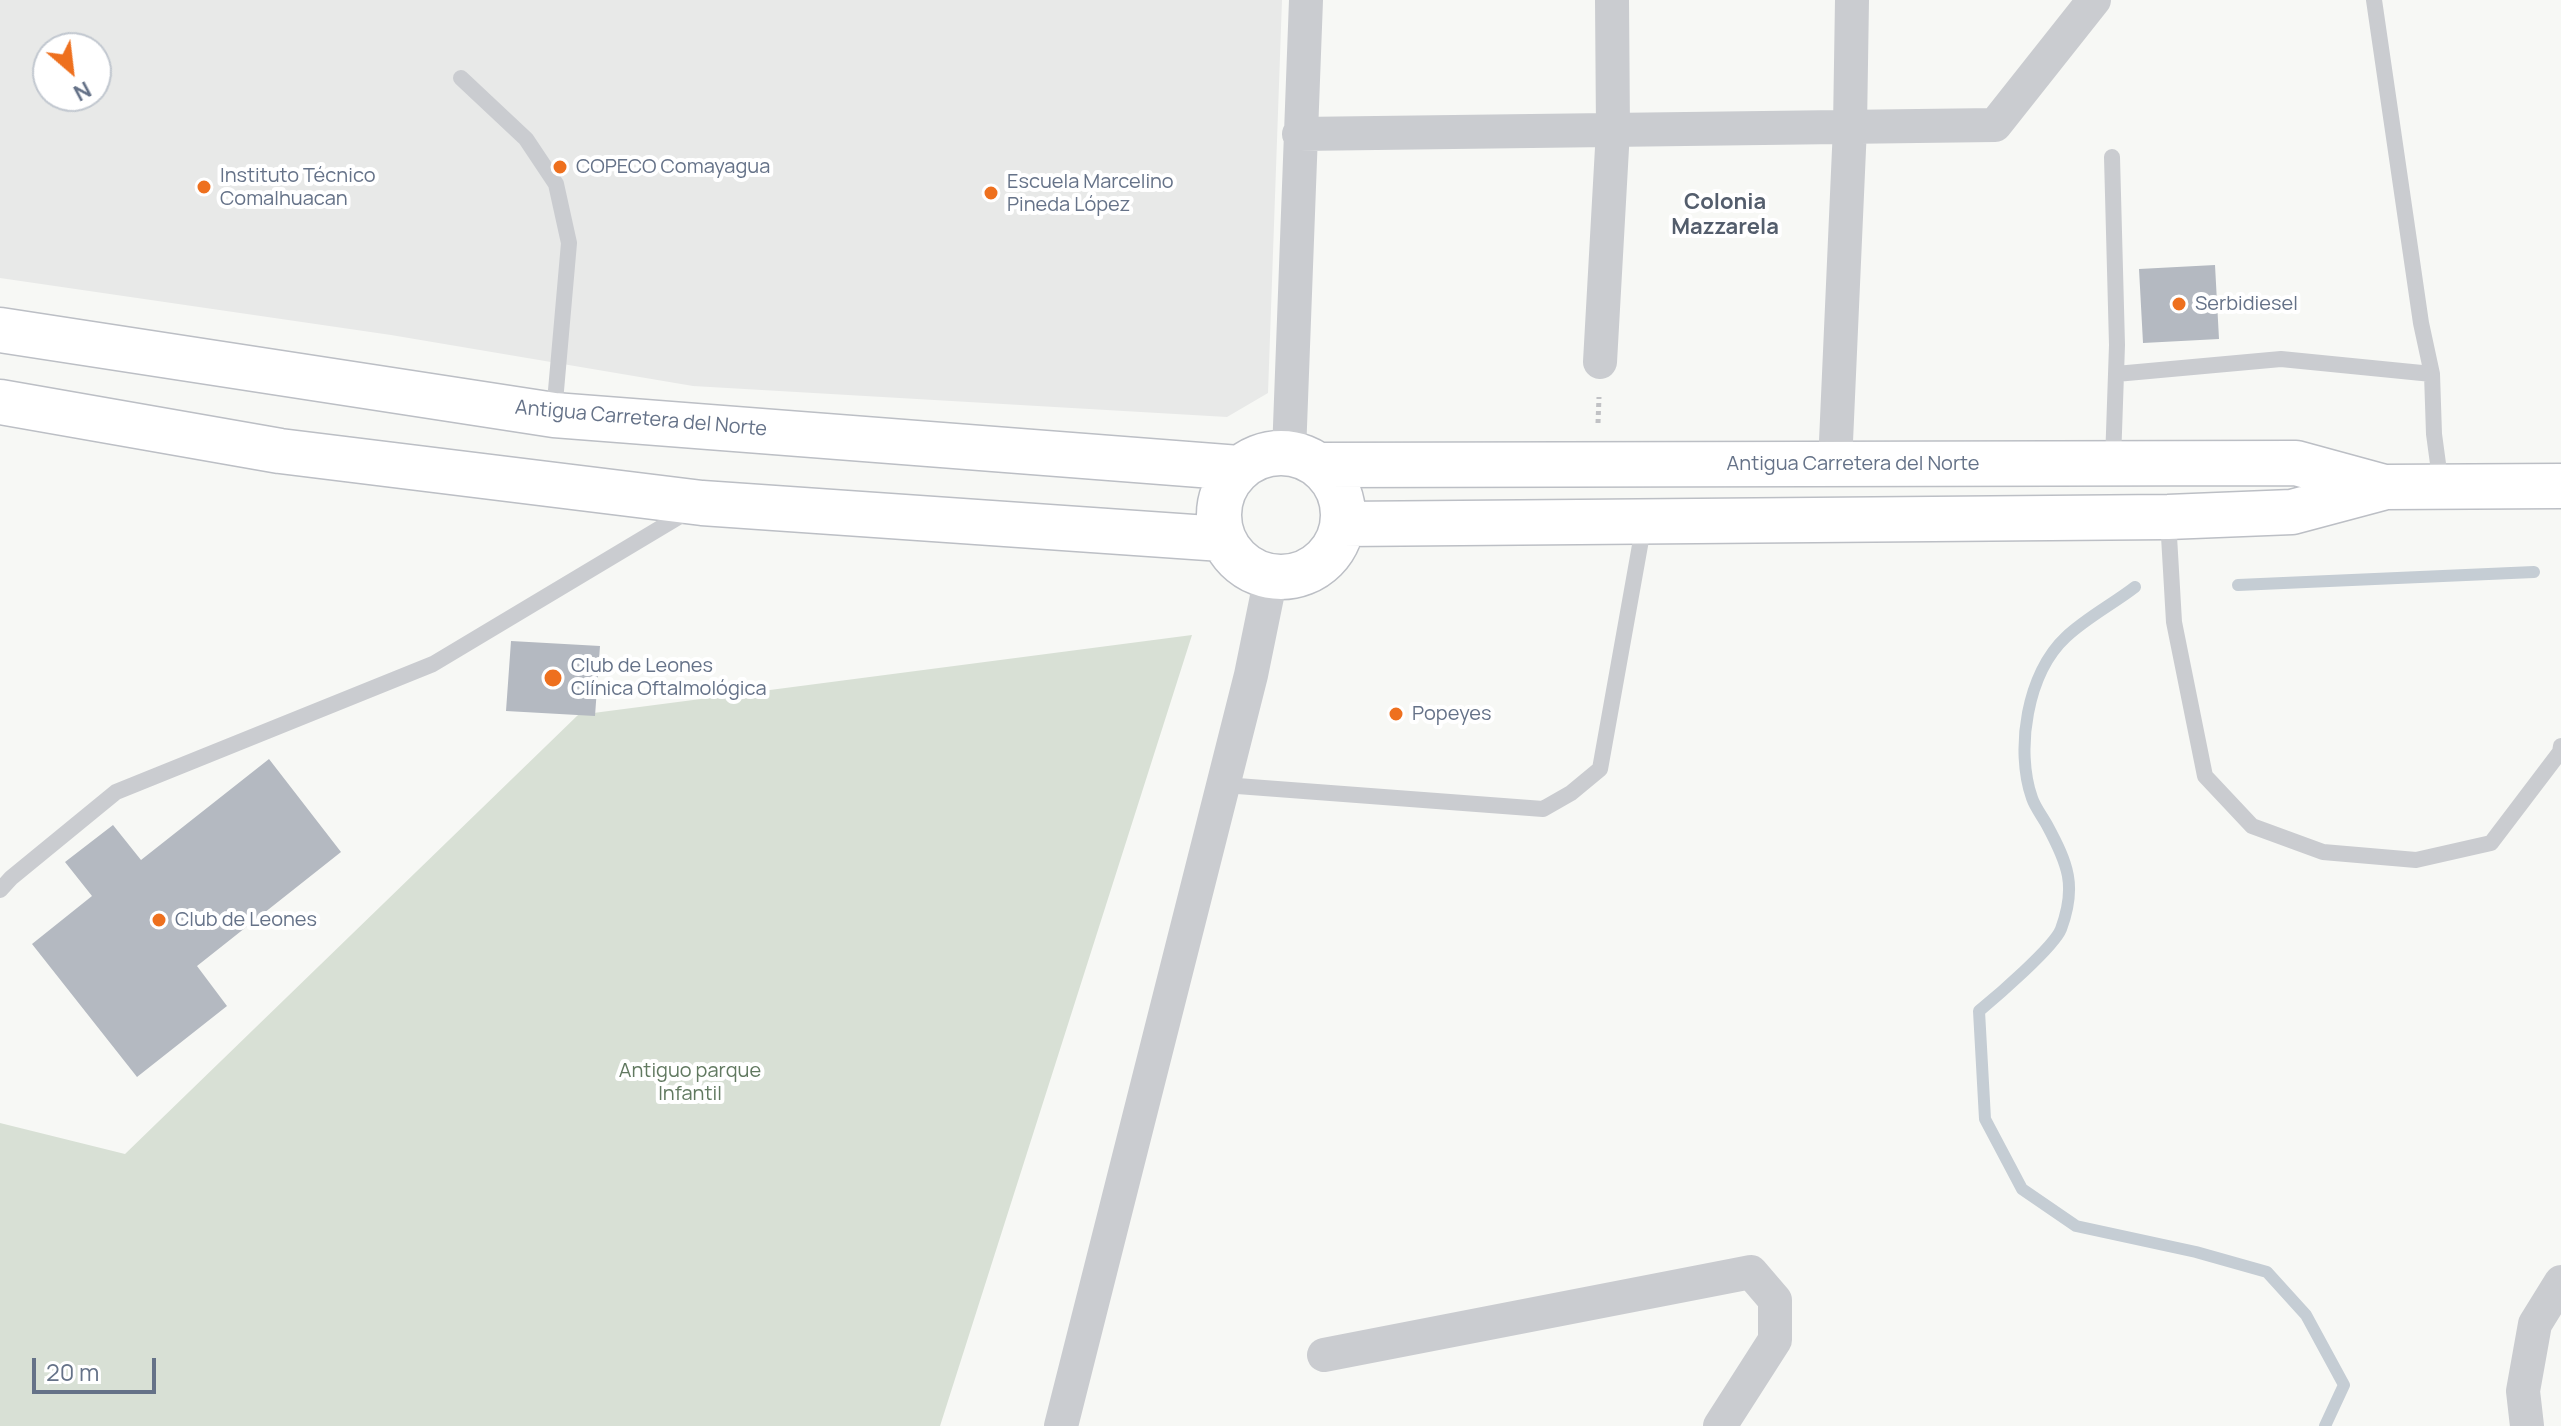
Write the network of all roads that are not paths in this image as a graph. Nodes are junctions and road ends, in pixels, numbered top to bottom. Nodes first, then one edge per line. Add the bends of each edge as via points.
1 (1306, 0) edge
2 (1612, 0) edge
3 (1852, 0) edge
4 (2094, 0) edge
5 (2374, 0) edge
6 (461, 78) dead end
7 (1850, 127) junction
8 (1613, 130) junction
9 (1299, 134) junction
10 (2112, 157) dead end
11 (0, 330) edge
12 (1600, 362) road end
13 (2116, 374) junction
14 (2432, 374) junction
15 (0, 402) edge
16 (554, 415) junction
17 (1304, 459) junction
18 (2113, 463) junction
19 (1835, 464) junction
20 (1239, 468) junction
21 (2561, 486) edge
22 (2384, 487) junction
23 (2441, 488) junction
24 (702, 503) junction
25 (2168, 517) junction
26 (1644, 521) junction
27 (1343, 524) junction
28 (1222, 539) junction
29 (1271, 577) junction
30 (2561, 746) edge
31 (1224, 785) junction
32 (0, 890) edge
33 (2561, 1282) edge
34 (1324, 1355) dead end
35 (1061, 1426) edge
36 (1720, 1426) edge
37 (2527, 1426) edge

1 - 9 street
2 - 8 street
3 - 7 street
4 - 7 street via 1995,125
5 - 14 lane
6 - 16 lane via 526,139 556,184 569,243
7 - 8 street
7 - 19 street
8 - 9 street
8 - 12 street
9 - 17 street
10 - 13 lane
11 - 16 main road, Antigua Carretera del Norte
13 - 14 lane via 2281,359
13 - 18 lane
14 - 23 lane
15 - 24 main road via 280,451
16 - 20 main road, Antigua Carretera del Norte
17 - 19 main road, Antigua Carretera del Norte
17 - 20 main road via 1271,453
17 - 27 main road via 1339,491
18 - 19 main road, Antigua Carretera del Norte
18 - 22 main road, Antigua Carretera del Norte via 2296,463
20 - 28 main road via 1220,498
21 - 23 main road, Antigua Carretera del Norte
22 - 23 main road, Antigua Carretera del Norte
22 - 25 main road, Antigua Carretera del Norte via 2292,512
24 - 28 main road
24 - 32 lane via 433,664 116,792
25 - 26 main road, Antigua Carretera del Norte
25 - 30 lane via 2174,622 2205,776 2252,826 2323,852 2416,860 2491,843
26 - 27 main road, Antigua Carretera del Norte
26 - 31 lane via 1600,769 1571,793 1543,809
27 - 29 main road via 1326,559 1300,574
28 - 29 main road via 1250,570
29 - 31 street
31 - 35 street
33 - 37 street via 2535,1324 2523,1391
34 - 36 street via 1751,1272 1775,1300 1775,1340

